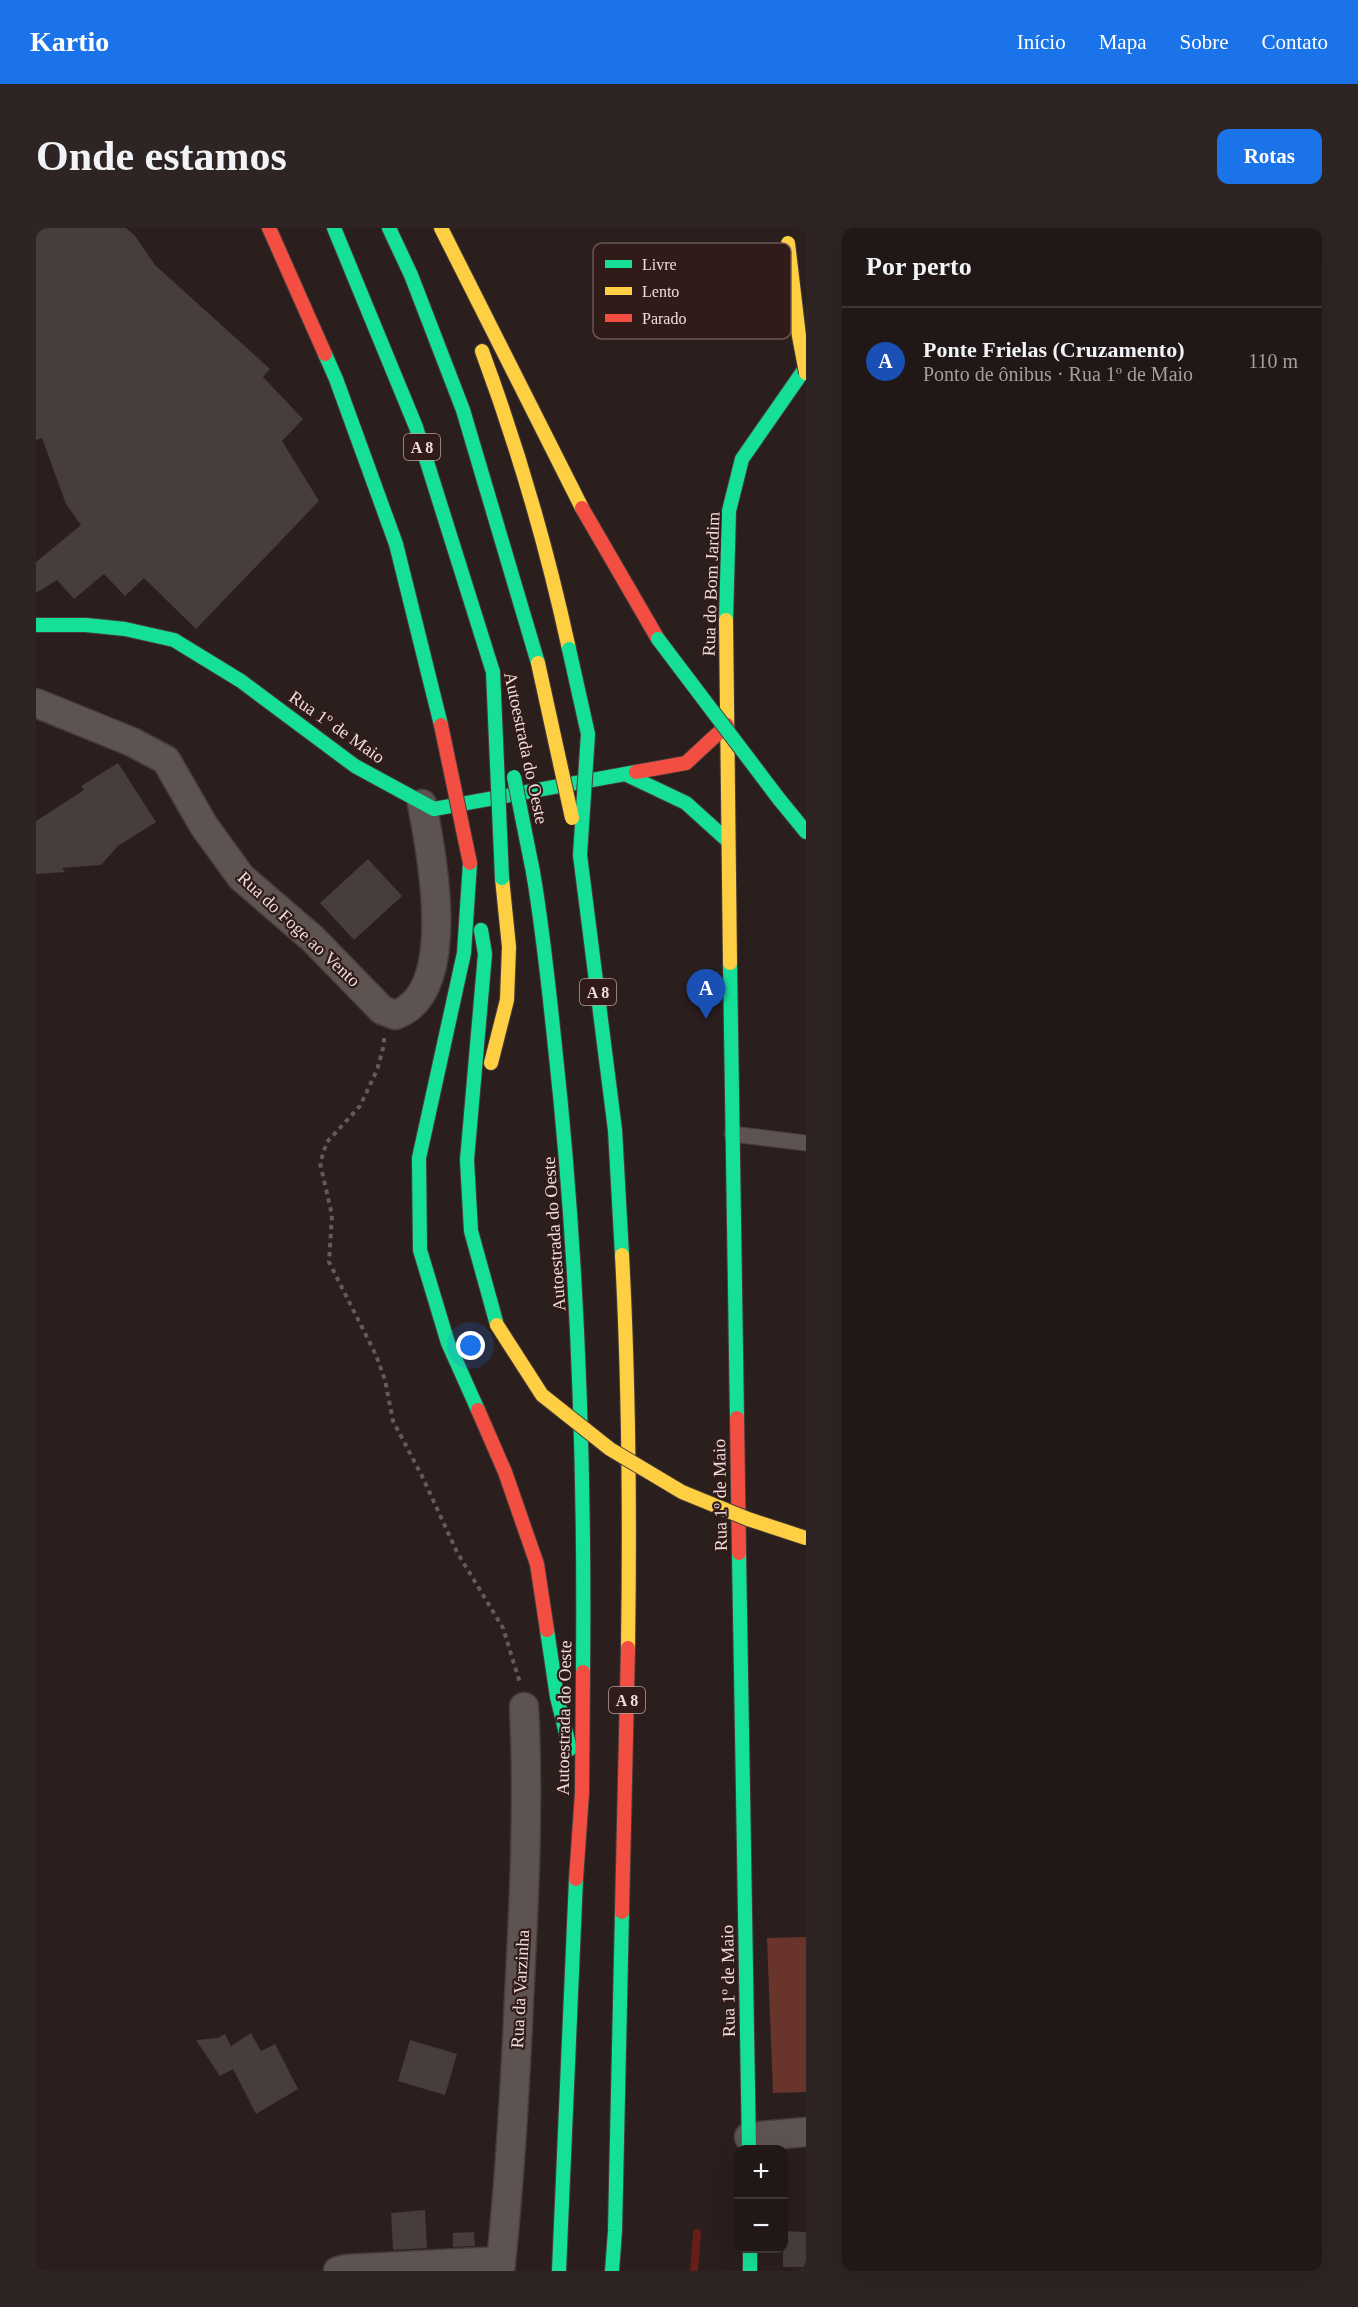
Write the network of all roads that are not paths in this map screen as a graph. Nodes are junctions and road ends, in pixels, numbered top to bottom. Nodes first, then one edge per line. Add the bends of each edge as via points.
1 (269, 228) edge
2 (334, 228) edge
3 (389, 228) edge
4 (436, 228) edge
5 (441, 228) edge
6 (786, 228) edge
7 (788, 243) edge
8 (791, 268) edge
9 (468, 313) dead end
10 (476, 335) dead end
11 (806, 367) edge
12 (806, 373) edge
13 (36, 625) edge
14 (493, 672) junction
15 (36, 703) edge
16 (727, 725) junction
17 (686, 763) junction
18 (627, 775) junction
19 (722, 789) junction
20 (422, 804) junction
21 (806, 832) edge
22 (728, 841) junction
23 (580, 855) junction
24 (470, 863) junction
25 (732, 1134) junction
26 (806, 1143) edge
27 (466, 1160) junction
28 (806, 1538) edge
29 (524, 1707) road end
30 (582, 1793) junction
31 (806, 2132) edge
32 (749, 2143) edge
33 (750, 2253) edge
34 (501, 2266) edge
35 (338, 2271) edge
36 (559, 2271) edge
37 (612, 2271) edge
38 (750, 2271) edge

1 - 24 main road, bridge via 336,379 396,544
2 - 14 main road, Autoestrada do Oeste / A 8 via 416,427
3 - 23 main road, Autoestrada do Oeste / A 8, bridge via 463,410 538,663
4 - 9 main road
5 - 21 main road, bridge via 593,530 658,639
6 - 7 main road, bridge
8 - 12 main road, bridge
10 - 23 main road, bridge via 551,567 588,734
11 - 16 main road, Rua do Bom Jardim via 742,459 729,511
13 - 20 main road, Rua 1º de Maio via 125,629 174,640 241,681 355,766
14 - 27 main road, bridge via 509,948 507,1000
14 - 30 main road, Autoestrada do Oeste / A 8, bridge via 541,918 565,1135 578,1334 584,1536
15 - 20 street, Rua do Foge ao Vento via 166,760 204,826 241,877 313,939 382,1010 395,1015 407,1011 424,990 433,957 437,916 432,854
16 - 17 main road
16 - 19 main road, Rua do Bom Jardim
17 - 18 main road, Rua 1º de Maio
17 - 19 main road
18 - 20 main road, Rua 1º de Maio via 434,809
18 - 22 main road via 691,801
19 - 22 main road, Rua 1º de Maio
22 - 25 main road, Rua 1º de Maio
23 - 37 main road, Autoestrada do Oeste / A 8 via 615,1130 627,1344 630,1535
24 - 27 main road via 485,954
24 - 30 main road via 464,953 419,1158 420,1250 448,1343 505,1472 537,1564 557,1697
25 - 26 lane
25 - 32 main road, Rua 1º de Maio
27 - 28 main road, bridge via 471,1231 497,1324 542,1395 610,1449 682,1492
29 - 34 street, Rua da Varzinha via 524,1905
30 - 36 main road, Autoestrada do Oeste / A 8
31 - 32 street
33 - 38 main road
34 - 35 street

